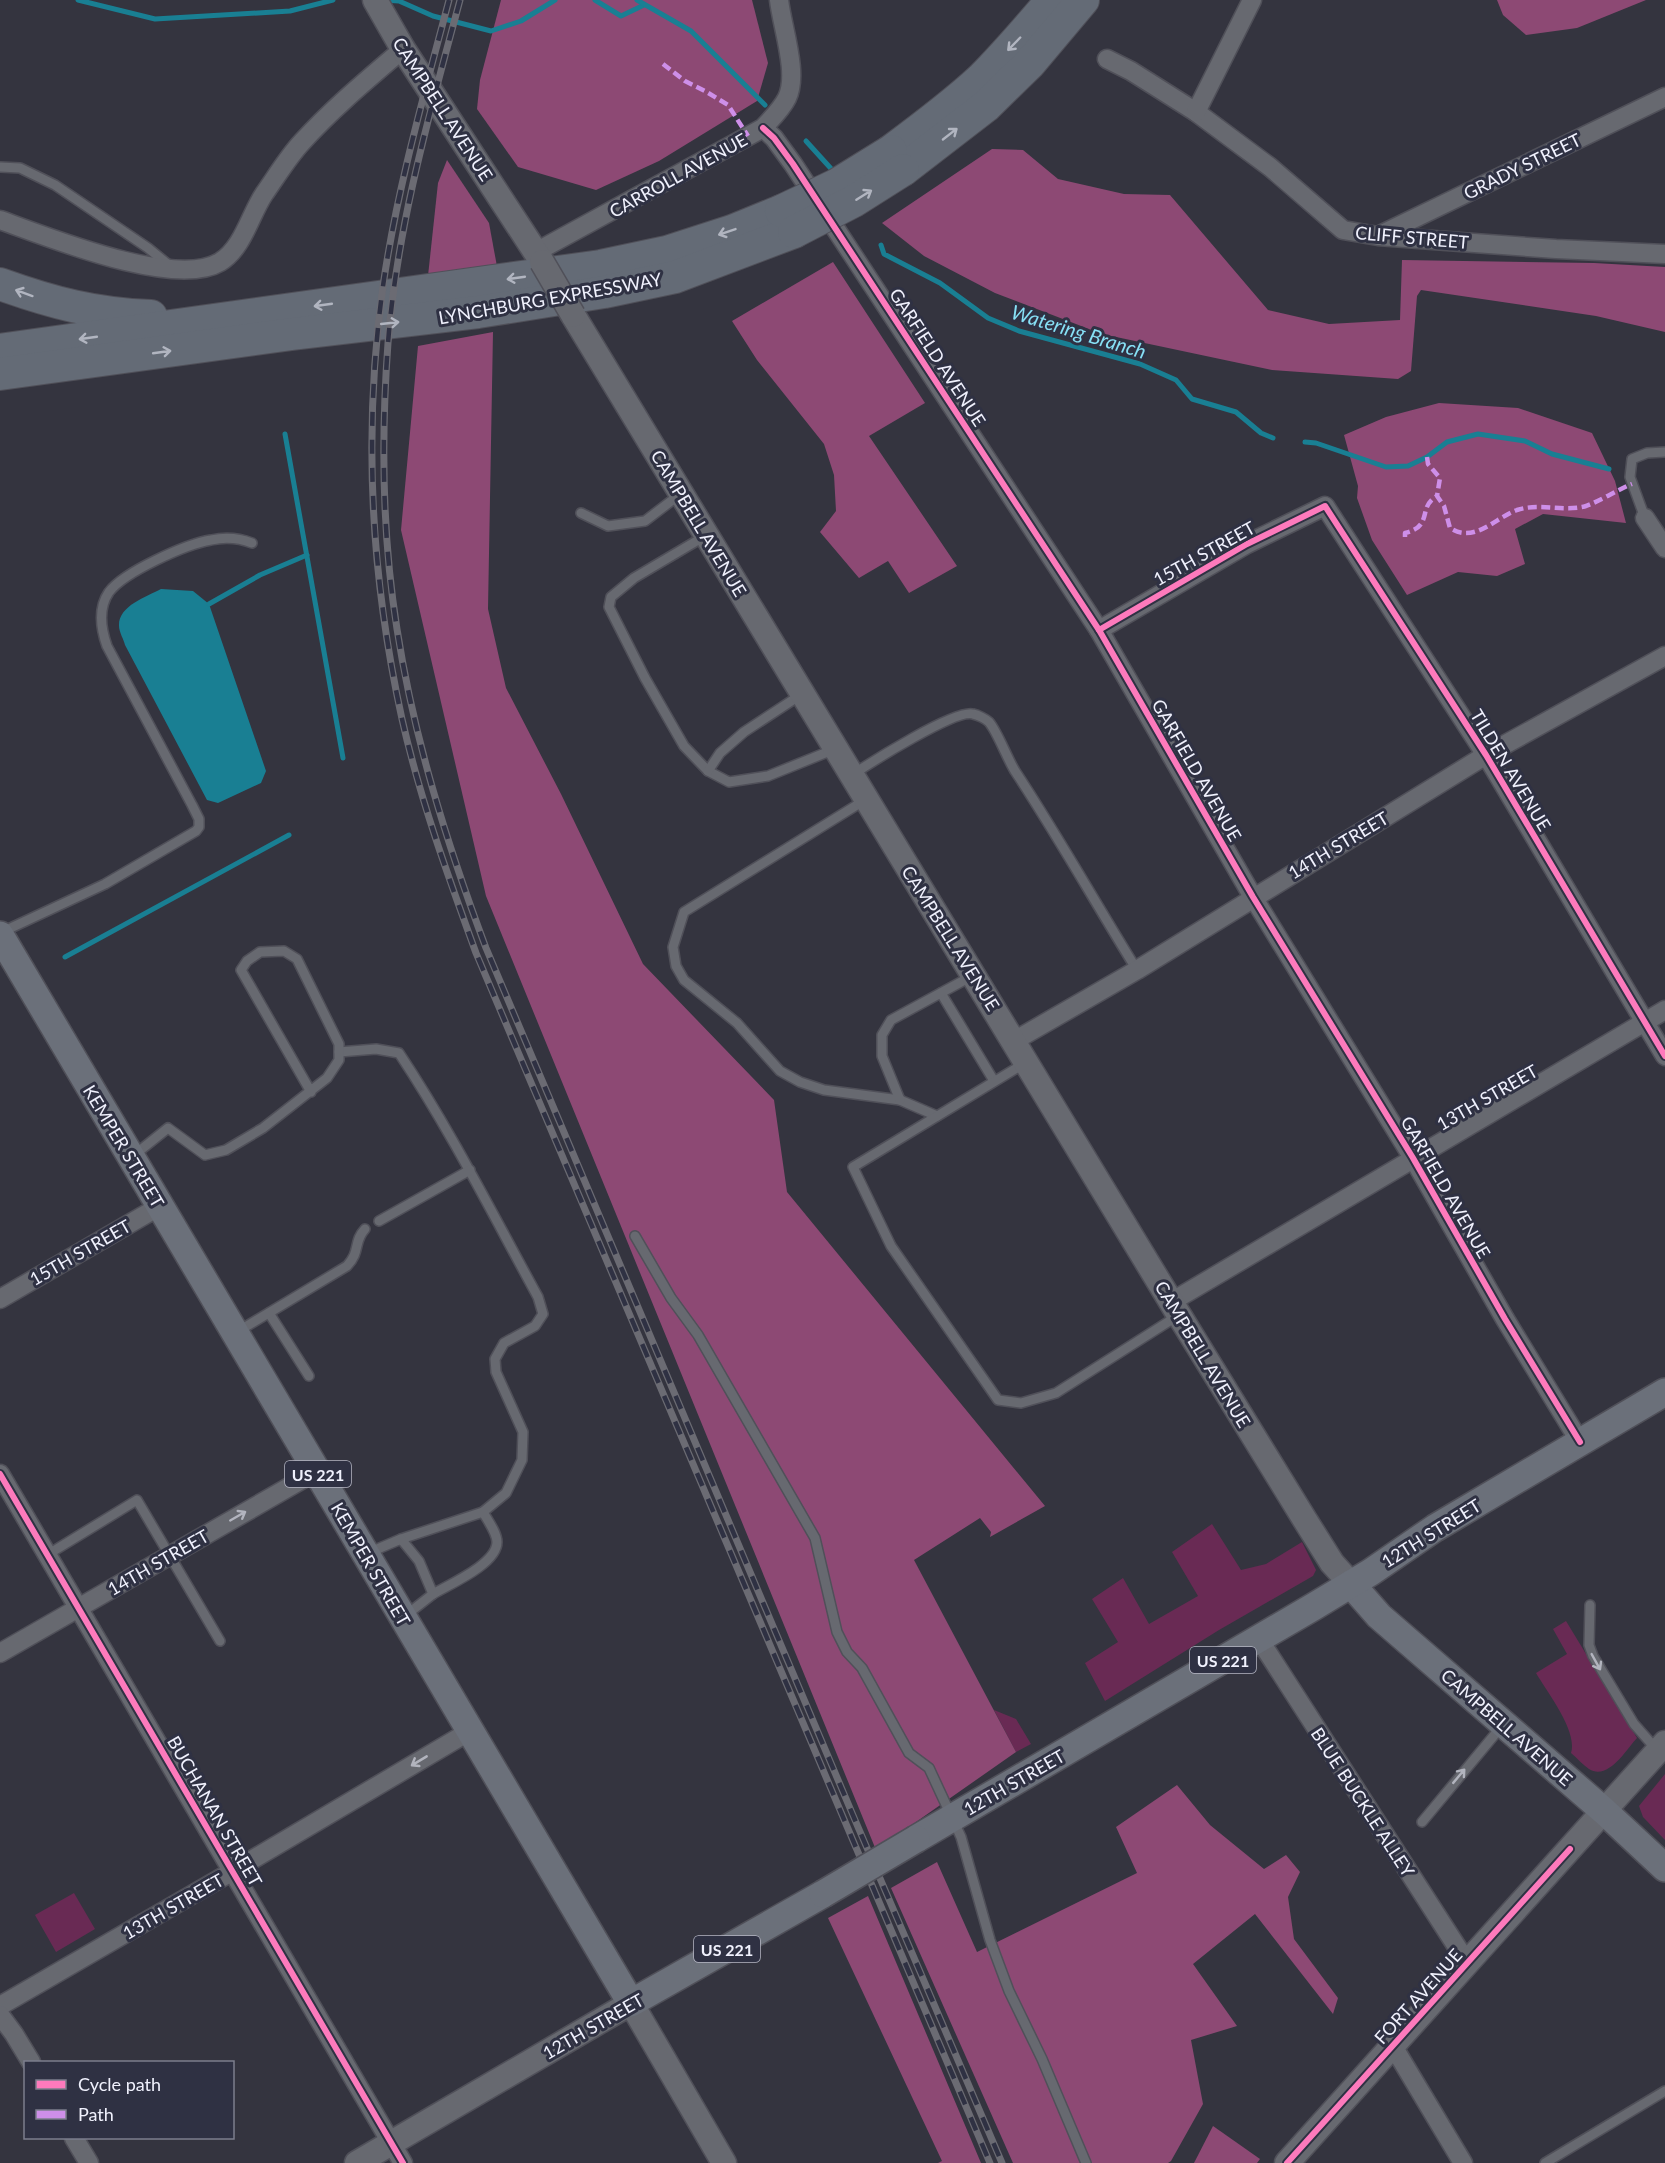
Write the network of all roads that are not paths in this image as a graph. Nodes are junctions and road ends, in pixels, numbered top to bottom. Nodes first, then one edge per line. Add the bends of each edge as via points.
1 (375, 0) edge
2 (779, 0) edge
3 (1052, 0) edge
4 (1083, 0) edge
5 (1252, 0) edge
6 (403, 49) junction
7 (1107, 59) dead end
8 (1665, 97) edge
9 (1196, 112) junction
10 (763, 128) junction
11 (897, 160) junction
12 (0, 166) edge
13 (0, 220) edge
14 (787, 221) junction
15 (1378, 236) junction
16 (1665, 254) edge
17 (539, 257) junction
18 (175, 269) junction
19 (0, 284) edge
20 (227, 319) junction
21 (0, 350) edge
22 (0, 374) edge
23 (1665, 452) edge
24 (681, 494) junction
25 (1325, 506) joint
26 (581, 513) dead end
27 (1645, 518) joint
28 (706, 535) junction
29 (252, 543) dead end
30 (1665, 548) edge
31 (1099, 630) junction
32 (1665, 656) edge
33 (802, 694) junction
34 (835, 749) junction
35 (1486, 755) junction
36 (708, 771) junction
37 (852, 775) junction
38 (866, 799) junction
39 (1253, 897) junction
40 (0, 934) edge
41 (1137, 970) junction
42 (974, 975) junction
43 (941, 993) junction
44 (1665, 1010) edge
45 (1645, 1022) junction
46 (1014, 1041) junction
47 (339, 1052) junction
48 (1665, 1056) edge
49 (1027, 1062) junction
50 (994, 1081) junction
51 (311, 1092) junction
52 (900, 1100) junction
53 (937, 1116) junction
54 (131, 1157) junction
55 (1413, 1158) junction
56 (470, 1170) junction
57 (160, 1206) junction
58 (378, 1221) dead end
59 (365, 1229) dead end
60 (635, 1236) dead end
61 (0, 1299) edge
62 (1175, 1309) junction
63 (270, 1313) junction
64 (236, 1334) junction
65 (309, 1376) dead end
66 (1662, 1401) edge
67 (1580, 1442) junction
68 (317, 1471) junction
69 (0, 1474) edge
70 (483, 1512) junction
71 (402, 1539) junction
72 (366, 1554) junction
73 (47, 1555) junction
74 (171, 1555) junction
75 (1351, 1584) junction
76 (433, 1594) junction
77 (1590, 1605) dead end
78 (79, 1608) junction
79 (403, 1618) junction
80 (1259, 1639) junction
81 (220, 1641) dead end
82 (0, 1653) edge
83 (1503, 1724) junction
84 (470, 1731) junction
85 (1661, 1747) edge
86 (1605, 1811) junction
87 (952, 1819) junction
88 (1422, 1822) dead end
89 (1665, 1869) edge
90 (233, 1871) junction
91 (1468, 1964) junction
92 (631, 2003) junction
93 (0, 2006) edge
94 (0, 2015) edge
95 (1393, 2046) junction
96 (30, 2061) edge
97 (1665, 2091) edge
98 (75, 2139) edge
99 (398, 2153) edge
100 (89, 2163) edge
101 (357, 2163) edge
102 (724, 2163) edge
103 (1086, 2163) edge
104 (1287, 2163) edge
105 (1463, 2163) edge
106 (1545, 2163) edge

1 - 6 main road, CAMPBELL AVENUE
2 - 10 street, CARROLL AVENUE via 791,83 780,109
3 -> 11 highway, LYNCHBURG EXPRESSWAY via 1022,36 937,116
11 -> 4 highway, LYNCHBURG EXPRESSWAY via 986,106 1030,63
5 - 9 street
6 - 17 main road, CAMPBELL AVENUE
6 - 18 street via 301,143 264,194 234,250 219,262
7 - 9 street, CLIFF STREET
8 - 15 street, GRADY STREET
9 - 15 street, CLIFF STREET via 1270,167 1343,231
10 - 17 street, CARROLL AVENUE via 680,172
10 - 31 street, GARFIELD AVENUE via 793,164
11 - 14 highway, LYNCHBURG EXPRESSWAY, bridge via 836,185
12 - 18 lane via 20,168 55,185
13 - 18 street via 124,261
14 -> 20 highway, LYNCHBURG EXPRESSWAY via 732,231 667,252 602,266
22 -> 14 highway, LYNCHBURG EXPRESSWAY via 604,292 675,277
15 - 16 street, CLIFF STREET
17 - 24 main road, CAMPBELL AVENUE, bridge
20 -> 19 highway via 87,310
20 -> 21 highway, LYNCHBURG EXPRESSWAY
23 - 27 lane via 1632,459 1630,477
24 - 26 lane via 645,521 608,525
24 - 28 main road, CAMPBELL AVENUE
25 - 31 street, 15TH STREET via 1247,544
25 - 35 street, TILDEN AVENUE
27 - 30 street
28 - 33 main road, CAMPBELL AVENUE
28 - 36 lane via 634,578 611,597 609,607 684,746
29 - 40 lane via 212,539 184,547 134,573 110,592 103,610 101,628 107,646 192,805 199,827 105,884
31 - 39 street, GARFIELD AVENUE
32 - 35 street, 14TH STREET
33 - 34 main road, CAMPBELL AVENUE
33 - 36 lane via 744,732 720,753
34 - 36 lane via 768,776 729,782
34 - 37 main road, CAMPBELL AVENUE
35 - 39 street, 14TH STREET
35 - 45 street, TILDEN AVENUE
37 - 38 main road, CAMPBELL AVENUE
37 - 41 lane via 941,723 966,713 989,722
38 - 42 main road, CAMPBELL AVENUE
38 - 52 lane via 684,912 673,947 676,966 684,980 737,1023 780,1071 824,1090
39 - 41 street, 14TH STREET
39 - 55 street, GARFIELD AVENUE
40 - 54 main road, KEMPER STREET / US 221
41 - 46 street, 14TH STREET
42 - 43 lane
42 - 46 main road, CAMPBELL AVENUE
43 - 50 lane
43 - 52 lane via 891,1020 882,1035 882,1056
44 - 45 street, 13TH STREET
45 - 48 street, TILDEN AVENUE
45 - 55 street, 13TH STREET
46 - 49 main road, CAMPBELL AVENUE
47 - 51 lane via 339,1060 327,1078
47 - 51 lane via 333,1029 297,959 284,951 260,952 247,961 241,970
47 - 56 lane via 376,1049 399,1053 428,1095
49 - 50 lane
49 - 62 main road, CAMPBELL AVENUE
50 - 53 lane
51 - 54 lane via 226,1150 205,1155 168,1128
52 - 53 lane
53 - 62 lane via 853,1167 891,1246 998,1400 1022,1403 1056,1393
54 - 57 main road, KEMPER STREET / US 221
55 - 62 street, 13TH STREET
55 - 67 street, GARFIELD AVENUE
56 - 58 lane
56 - 70 lane via 538,1297 543,1314 535,1326 504,1343 495,1359 496,1372 523,1432 522,1460 506,1493
57 - 61 street, 15TH STREET
57 - 64 main road, KEMPER STREET / US 221
59 - 63 lane via 358,1240 356,1256 347,1266
60 - 87 lane via 698,1335 816,1538 837,1632 847,1652 862,1668 909,1754 929,1768
62 - 75 main road, CAMPBELL AVENUE via 1310,1529
63 - 64 lane
63 - 65 lane
64 - 68 main road, KEMPER STREET / US 221
66 - 67 main road, 12TH STREET / US 221
67 - 75 main road, 12TH STREET / US 221 via 1435,1528
68 - 72 main road, KEMPER STREET / US 221
74 -> 68 street, 14TH STREET
69 - 73 street, BUCHANAN STREET
70 - 71 lane
70 - 76 lane via 498,1540 496,1551 489,1560
71 - 72 lane
71 - 76 lane via 419,1561
72 - 79 main road, KEMPER STREET / US 221
73 - 74 lane via 137,1500
73 - 78 street, BUCHANAN STREET
74 - 78 street, 14TH STREET
74 - 81 lane
75 - 80 main road, 12TH STREET / US 221
75 - 83 main road, CAMPBELL AVENUE via 1379,1617
76 - 79 lane
77 -> 85 lane via 1589,1646 1593,1656 1634,1725
78 - 82 street, 14TH STREET
78 - 90 street, BUCHANAN STREET
79 - 84 main road, KEMPER STREET / US 221
80 - 87 main road, 12TH STREET / US 221
80 - 91 street, BLUE BUCKLE ALLEY
83 - 86 main road, CAMPBELL AVENUE
88 -> 83 lane
84 -> 90 street, 13TH STREET
84 - 92 main road, KEMPER STREET / US 221
85 - 86 main road, FORT AVENUE
86 - 89 main road, CAMPBELL AVENUE
86 - 91 main road, FORT AVENUE
87 - 92 main road, 12TH STREET / US 221, bridge
87 - 103 lane via 1009,1991
90 - 93 street, 13TH STREET
90 - 99 street, BUCHANAN STREET
91 - 95 main road, FORT AVENUE
92 - 99 main road, 12TH STREET
92 - 102 main road, KEMPER STREET
94 - 96 street
95 - 104 main road, FORT AVENUE
95 - 105 street
97 - 106 lane
98 - 100 street
99 - 101 main road, 12TH STREET

